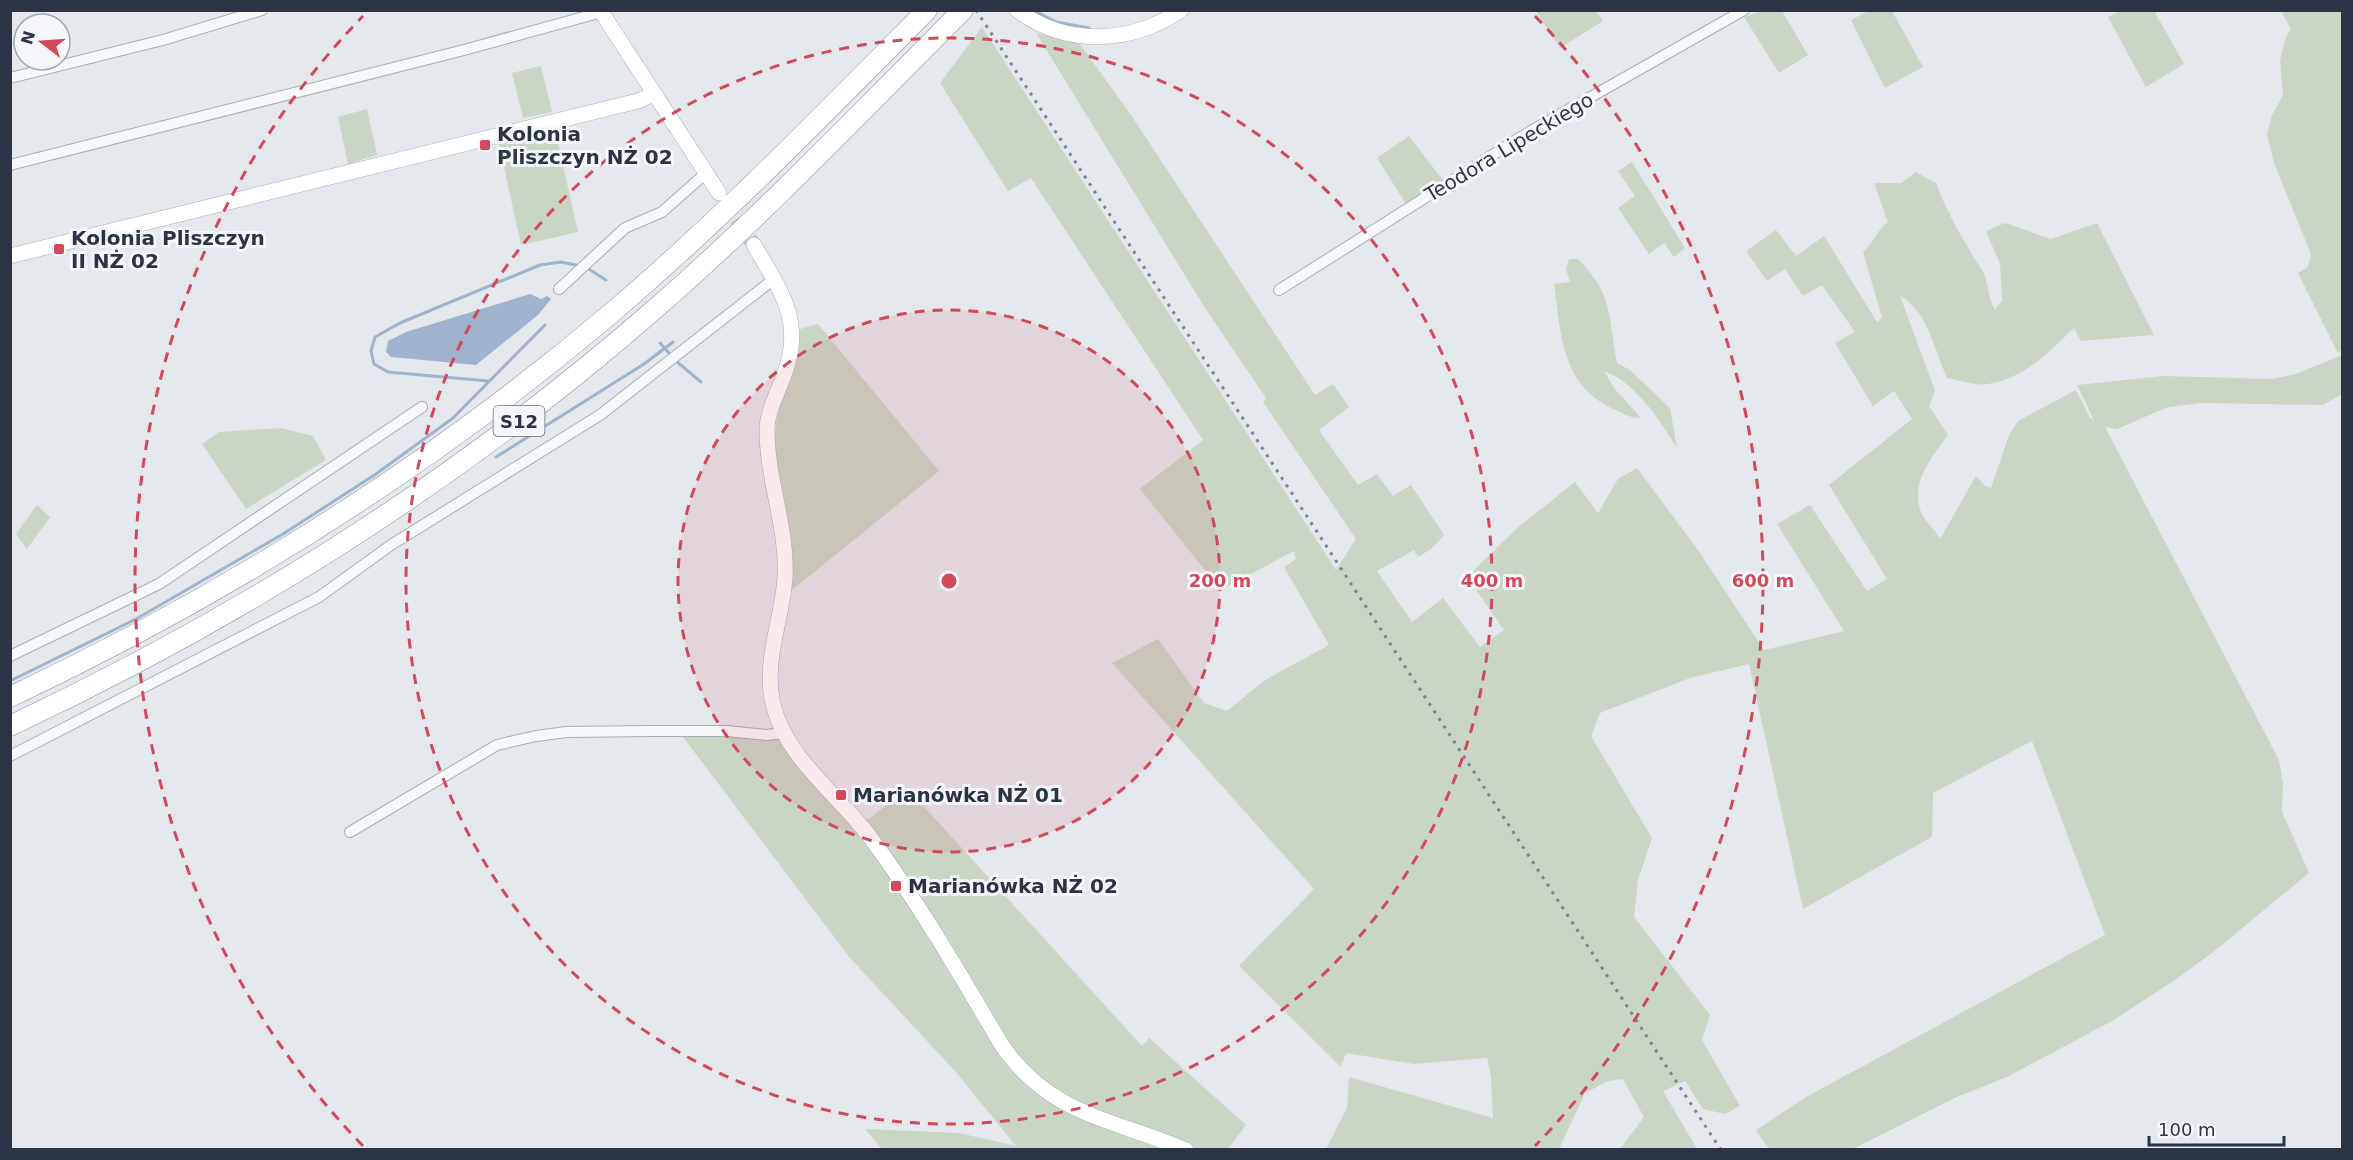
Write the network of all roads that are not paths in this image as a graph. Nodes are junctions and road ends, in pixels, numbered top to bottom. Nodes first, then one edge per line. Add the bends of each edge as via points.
1 (261, 10) edge
2 (927, 10) edge
3 (1017, 10) edge
4 (1181, 10) edge
5 (1744, 10) edge
6 (601, 11) edge
7 (959, 15) edge
8 (10, 78) edge
9 (654, 94) junction
10 (10, 165) edge
11 (706, 173) junction
12 (719, 193) tunnel mouth
13 (754, 245) tunnel mouth
14 (10, 256) edge
15 (774, 279) junction
16 (560, 289) dead end
17 (1279, 290) dead end
18 (422, 407) dead end
19 (10, 656) edge
20 (10, 697) edge
21 (10, 726) edge
22 (783, 733) junction
23 (10, 756) edge
24 (350, 832) dead end
25 (1186, 1149) edge

1 - 8 street
2 - 20 highway, S12 via 776,163 672,260 564,352 458,434 239,577
3 - 4 street via 1052,30 1099,38 1136,32
5 - 17 street, Teodora Lipeckiego via 1529,132
6 - 9 street
6 - 10 street via 454,53
7 - 21 highway, S12 via 700,269 614,344 479,451 348,541 252,599 124,670
9 - 11 street
9 - 14 street
11 - 12 street
11 - 16 street via 662,212 625,228
13 - 15 street
15 - 22 street via 789,311 794,339 767,429 785,564 770,676 773,703
15 - 23 street via 600,415 391,544 319,597
18 - 19 street via 159,584
22 - 24 street via 566,732 497,745
22 - 25 street via 799,757 879,848 1023,1073 1065,1104

